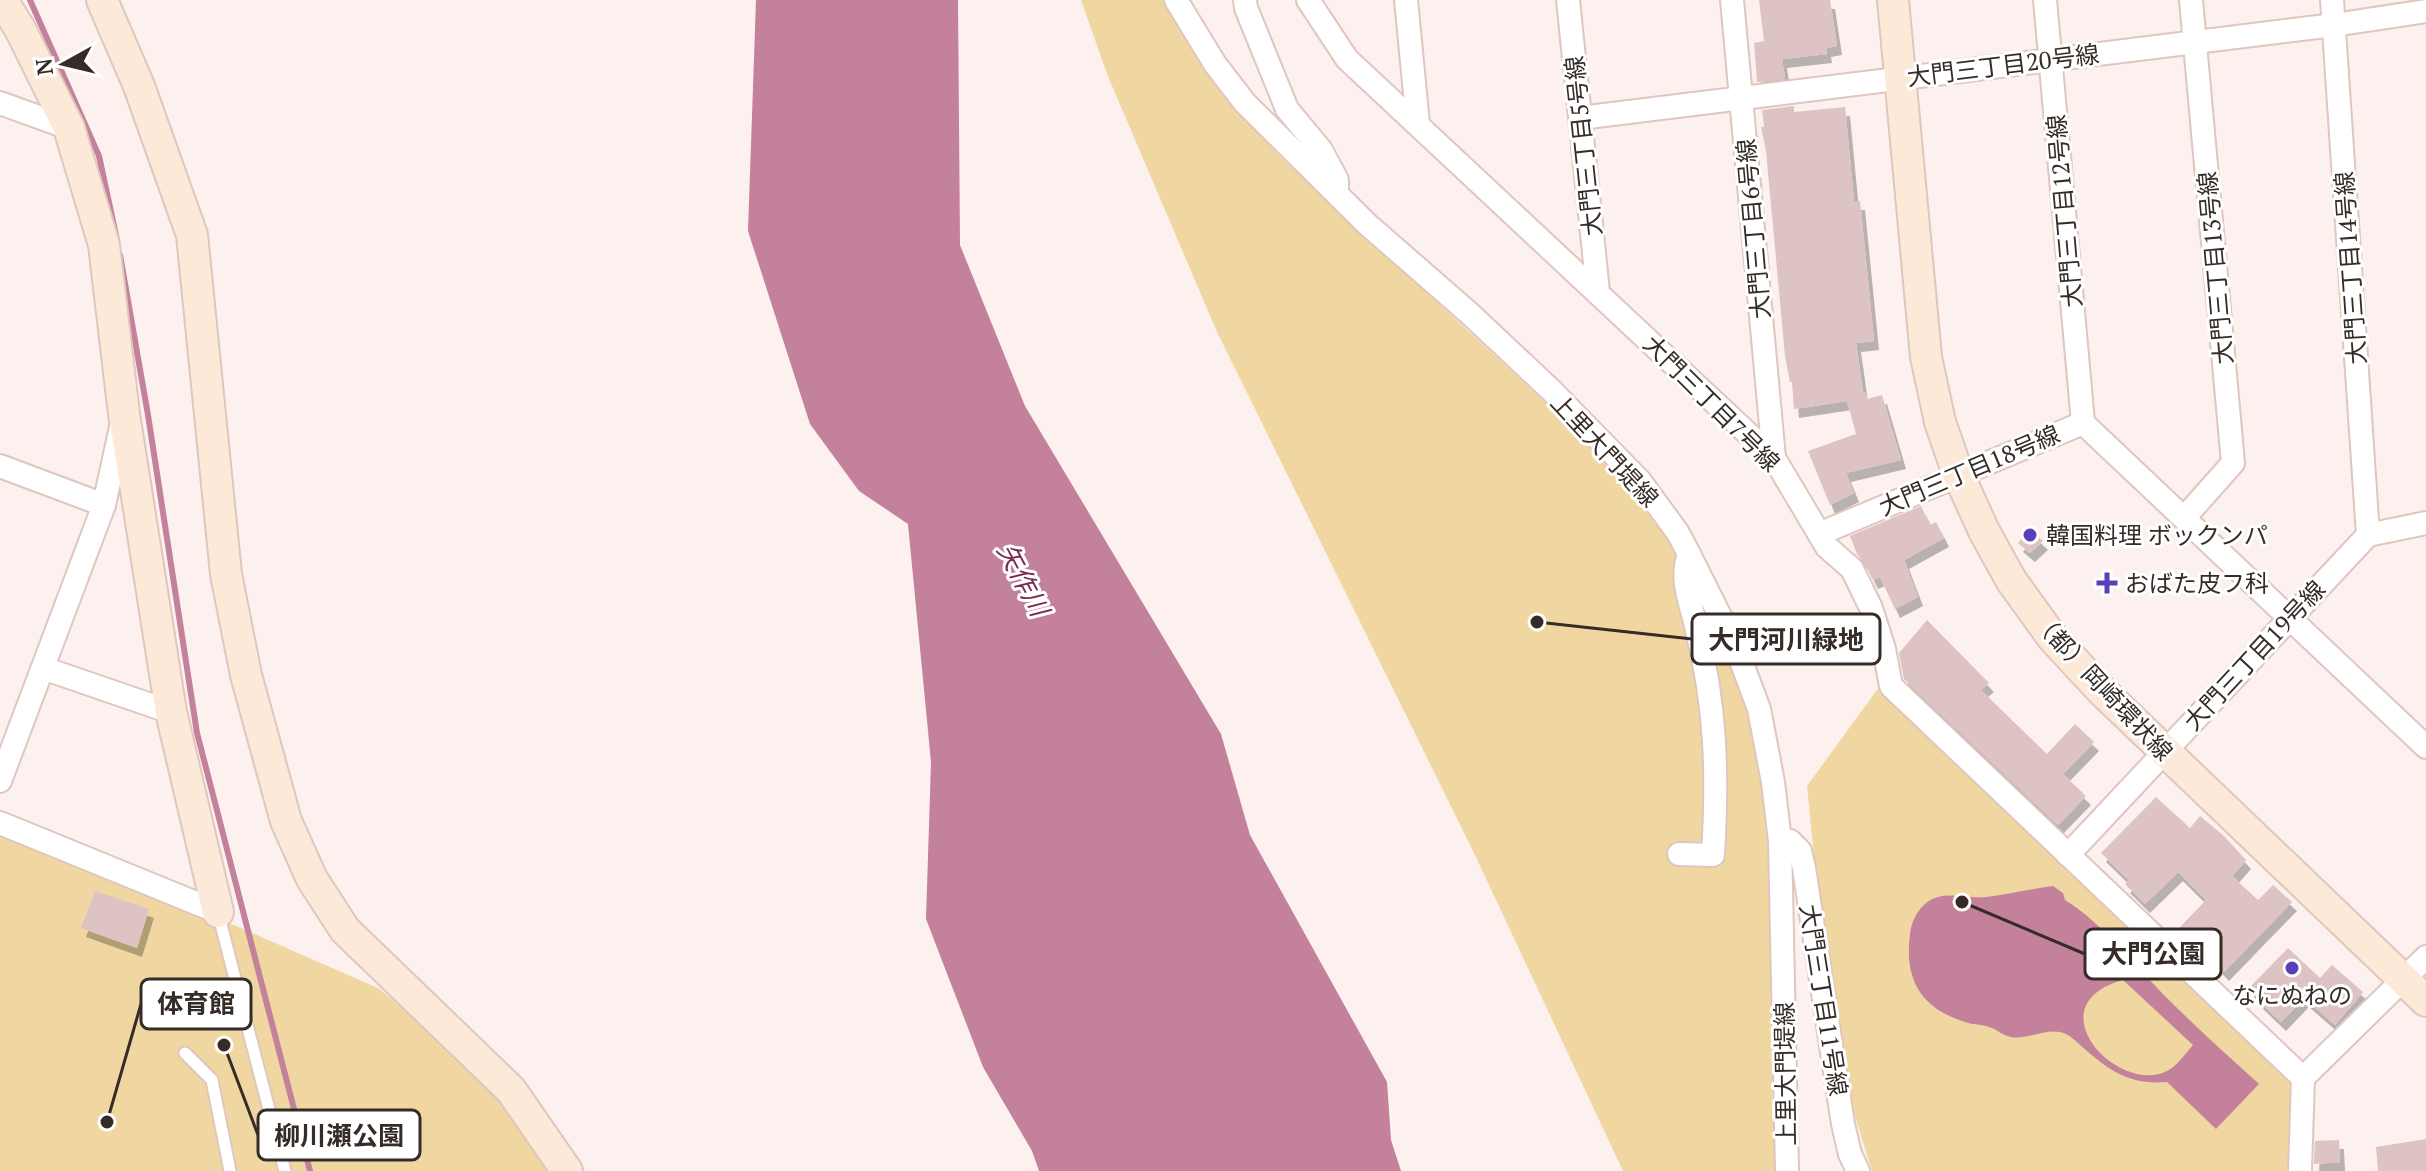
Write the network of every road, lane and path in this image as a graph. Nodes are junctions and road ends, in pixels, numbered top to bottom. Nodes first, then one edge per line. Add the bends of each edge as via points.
1 (2, 0) edge
2 (102, 0) edge
3 (1176, 0) edge
4 (1245, 0) edge
5 (1308, 0) edge
6 (1406, 0) edge
7 (1568, 0) edge
8 (1732, 0) edge
9 (1893, 0) edge
10 (2045, 0) edge
11 (2191, 0) edge
12 (2332, 0) edge
13 (2426, 11) edge
14 (2334, 25) junction
15 (2195, 40) junction
16 (2051, 58) junction
17 (1900, 78) junction
18 (1741, 98) junction
19 (0, 103) edge
20 (1580, 118) junction
21 (1418, 124) junction
22 (69, 128) junction
23 (1337, 193) junction
24 (1598, 292) junction
25 (124, 414) junction
26 (2083, 423) junction
27 (1774, 458) junction
28 (0, 466) edge
29 (1958, 474) junction
30 (104, 505) junction
31 (2185, 517) junction
32 (2426, 523) edge
33 (1819, 534) junction
34 (2368, 535) junction
35 (1689, 554) junction
36 (2289, 618) junction
37 (43, 668) junction
38 (171, 712) junction
39 (2426, 747) edge
40 (2163, 752) junction
41 (0, 781) edge
42 (0, 823) edge
43 (1780, 841) junction
44 (1679, 854) dead end
45 (2068, 855) junction
46 (218, 912) junction
47 (2426, 957) edge
48 (2403, 980) junction
49 (2426, 1001) edge
50 (185, 1053) dead end
51 (2303, 1078) junction
52 (230, 1171) edge
53 (285, 1171) edge
54 (567, 1171) edge
55 (1787, 1171) edge
56 (1858, 1171) edge
57 (2300, 1171) edge

1 - 22 street
2 - 54 street via 192,235 226,574 246,675 286,821 312,879 345,930 511,1090
3 - 23 street, 上里大門堤線 via 1245,103
4 - 23 street via 1287,109 1321,150 1337,180
5 - 21 street, 大門三丁目7号線 via 1347,59
6 - 21 street
7 - 20 street, 大門三丁目5号線
8 - 18 street, 大門三丁目6号線
9 - 17 street, （都）岡崎環状線
10 - 16 street, 大門三丁目12号線
11 - 15 street, 大門三丁目13号線
12 - 14 street, 大門三丁目14号線
13 - 14 street, 大門三丁目20号線
14 - 15 street, 大門三丁目20号線
14 - 34 street, 大門三丁目14号線
15 - 16 street, 大門三丁目20号線
15 - 31 street, 大門三丁目13号線 via 2233,463
16 - 17 street, 大門三丁目20号線
16 - 26 street, 大門三丁目12号線
17 - 18 street, 大門三丁目20号線
17 - 29 street, （都）岡崎環状線 via 1926,357
18 - 20 street, 大門三丁目20号線
18 - 27 street, 大門三丁目6号線
19 - 22 street
20 - 24 street, 大門三丁目5号線
21 - 24 street, 大門三丁目7号線
22 - 25 street via 104,245
23 - 35 street, 上里大門堤線 via 1552,391 1640,481
24 - 27 street, 大門三丁目7号線
25 - 30 street
25 - 38 street
26 - 29 street, 大門三丁目18号線
26 - 31 street, 大門三丁目18号線
27 - 33 street, 大門三丁目7号線
28 - 30 street
29 - 33 street, 大門三丁目18号線
29 - 40 street, （都）岡崎環状線 via 2011,580 2052,637
30 - 37 street
31 - 36 street, 大門三丁目18号線
32 - 34 street
33 - 45 street, 大門三丁目7号線 via 1852,569 1871,608 1891,686
34 - 36 street, 大門三丁目19号線
35 - 43 street, 上里大門堤線 via 1737,650 1759,709
35 - 44 street via 1685,584 1706,666 1717,786 1713,855
36 - 39 street, 大門三丁目18号線
36 - 40 street, 大門三丁目19号線
37 - 38 street
37 - 41 street
38 - 46 street
40 - 45 street, 大門三丁目19号線
40 - 48 street, （都）岡崎環状線
42 - 46 street
43 - 55 street, 上里大門堤線
43 - 56 street, 大門三丁目11号線 via 1790,841 1800,851 1843,1124
45 - 51 street, 大門三丁目7号線
46 - 53 lane
47 - 48 street
48 - 49 street, （都）岡崎環状線
48 - 51 street
50 - 52 lane via 212,1080
51 - 57 street

